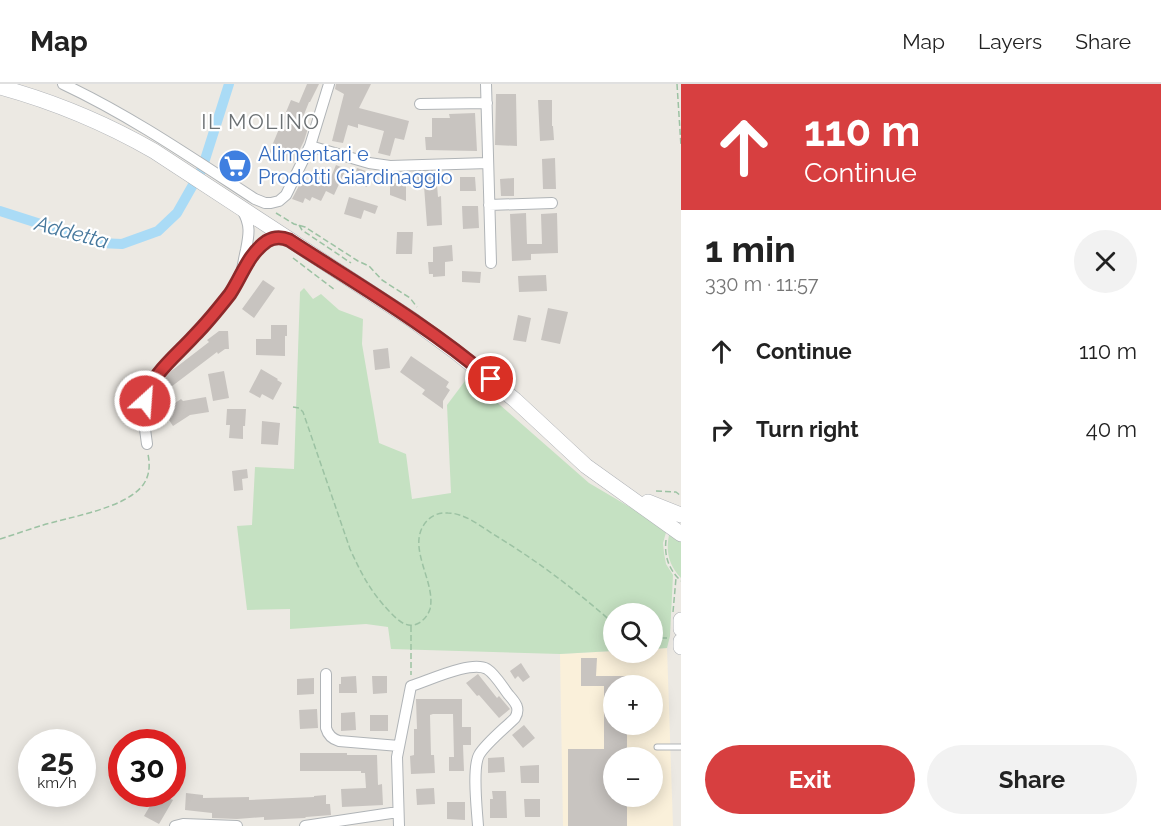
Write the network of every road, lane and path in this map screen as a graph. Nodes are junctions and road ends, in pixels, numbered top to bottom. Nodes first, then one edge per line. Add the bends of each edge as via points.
1 (63, 84) edge
2 (329, 84) edge
3 (486, 84) edge
4 (677, 84) edge
5 (0, 87) edge
6 (487, 103) junction
7 (420, 104) dead end
8 (310, 146) junction
9 (681, 146) edge
10 (176, 156) junction
11 (488, 163) junction
12 (218, 184) junction
13 (552, 203) dead end
14 (489, 205) junction
15 (241, 208) junction
16 (299, 225) dead end
17 (248, 240) junction
18 (289, 240) junction
19 (261, 246) junction
20 (294, 258) dead end
21 (351, 263) dead end
22 (491, 263) dead end
23 (241, 272) junction
24 (335, 290) dead end
25 (293, 406) dead end
26 (147, 444) joint
27 (628, 495) junction
28 (681, 515) edge
29 (674, 535) edge
30 (0, 539) edge
31 (681, 581) edge
32 (603, 614) edge
33 (681, 620) edge
34 (411, 625) junction
35 (681, 629) edge
36 (681, 641) edge
37 (681, 647) edge
38 (326, 674) dead end
39 (411, 686) junction
40 (399, 746) junction
41 (663, 747) edge
42 (681, 747) edge
43 (398, 812) junction
44 (175, 826) edge
45 (237, 826) edge
46 (305, 826) edge
47 (399, 826) edge
48 (478, 826) edge

1 - 10 street via 122,114
2 - 8 street
3 - 6 street
4 - 9 path
5 - 10 street via 53,103
6 - 7 street
6 - 11 street
8 - 11 street via 390,166
8 - 12 street via 286,195 277,202 265,203
10 - 12 street
11 - 14 street
12 - 15 street
13 - 14 street
14 - 22 street
15 - 17 street via 248,223
15 - 18 street
16 - 21 path
17 - 19 street via 252,250
17 - 23 street
18 - 19 street via 273,238
18 - 27 street via 465,358 586,466
19 - 23 street
20 - 24 path
23 - 26 street via 208,321 151,384 144,406
25 - 34 path via 303,412 364,579 375,597 399,621
26 - 30 path via 148,476 126,499
27 - 28 street
27 - 29 street
29 - 31 path via 665,548 668,562
32 - 34 path via 521,551 460,515 448,513 435,514 421,529 418,540 430,608 425,619
33 - 35 street
34 - 39 path
36 - 37 street
38 - 40 street via 329,735 339,741
39 - 40 street
39 - 48 street via 480,667 490,671 516,704 515,718 477,759
40 - 43 street
41 - 42 lane
43 - 46 street
43 - 47 street
44 - 45 street

